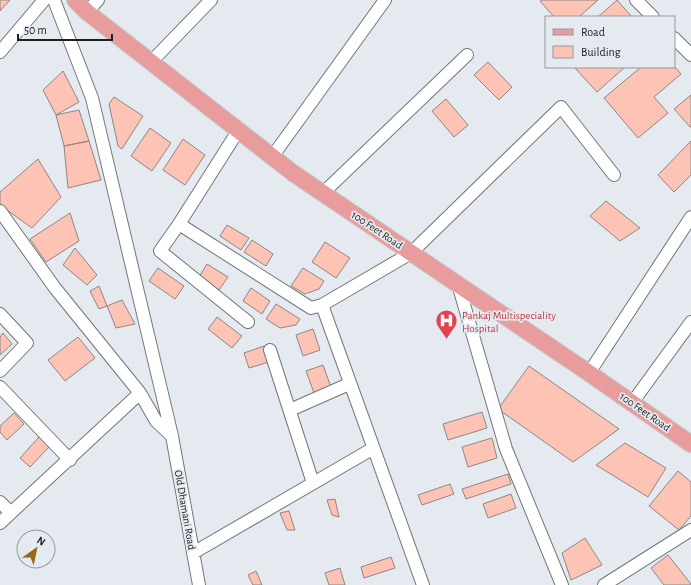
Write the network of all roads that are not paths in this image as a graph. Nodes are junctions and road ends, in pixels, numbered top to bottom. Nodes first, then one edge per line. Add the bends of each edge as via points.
1 (44, 0) edge
2 (54, 0) edge
3 (75, 0) edge
4 (98, 0) edge
5 (211, 0) edge
6 (385, 0) edge
7 (636, 0) edge
8 (87, 12) junction
9 (652, 16) edge
10 (675, 39) edge
11 (0, 52) edge
12 (467, 55) dead end
13 (691, 55) edge
14 (151, 62) junction
15 (238, 131) junction
16 (272, 157) junction
17 (614, 175) dead end
18 (323, 193) junction
19 (0, 210) edge
20 (691, 217) edge
21 (179, 224) junction
22 (411, 253) junction
23 (458, 284) junction
24 (322, 305) junction
25 (0, 314) edge
26 (248, 322) dead end
27 (691, 322) edge
28 (270, 350) dead end
29 (0, 371) edge
30 (589, 373) junction
31 (349, 384) junction
32 (0, 387) edge
33 (140, 393) junction
34 (632, 403) junction
35 (290, 410) junction
36 (172, 436) junction
37 (691, 444) edge
38 (372, 449) junction
39 (70, 460) junction
40 (313, 484) junction
41 (0, 502) edge
42 (11, 512) junction
43 (0, 523) edge
44 (691, 530) edge
45 (193, 553) junction
46 (198, 585) edge
47 (423, 585) edge
48 (562, 585) edge
49 (604, 585) edge

1 - 11 street
2 - 36 street, Old Dhamani Road via 92,98
3 - 8 main road, 100 Feet Road
4 - 8 street
5 - 14 street
6 - 16 street
7 - 9 street
8 - 14 main road, 100 Feet Road
10 - 13 street
12 - 18 street
14 - 15 main road, 100 Feet Road
15 - 16 main road, 100 Feet Road
15 - 21 street
16 - 18 main road, 100 Feet Road
17 - 22 street via 562,106
18 - 22 main road, 100 Feet Road
19 - 33 street via 55,288
20 - 30 street
21 - 24 street via 306,306 311,308
21 - 26 street via 160,251
22 - 23 main road, 100 Feet Road
22 - 24 street
23 - 30 main road, 100 Feet Road
23 - 48 street via 506,449
24 - 31 street
25 - 29 street via 27,343
27 - 34 street
28 - 35 street
30 - 34 main road, 100 Feet Road
31 - 35 street
31 - 38 street
32 - 39 street
33 - 36 street via 156,421
33 - 39 street
34 - 37 main road, 100 Feet Road
35 - 40 street
36 - 45 street, Old Dhamani Road
38 - 40 street
38 - 47 street
39 - 42 street
40 - 45 street
41 - 42 street
42 - 43 street
44 - 49 street
45 - 46 street, Old Dhamani Road

